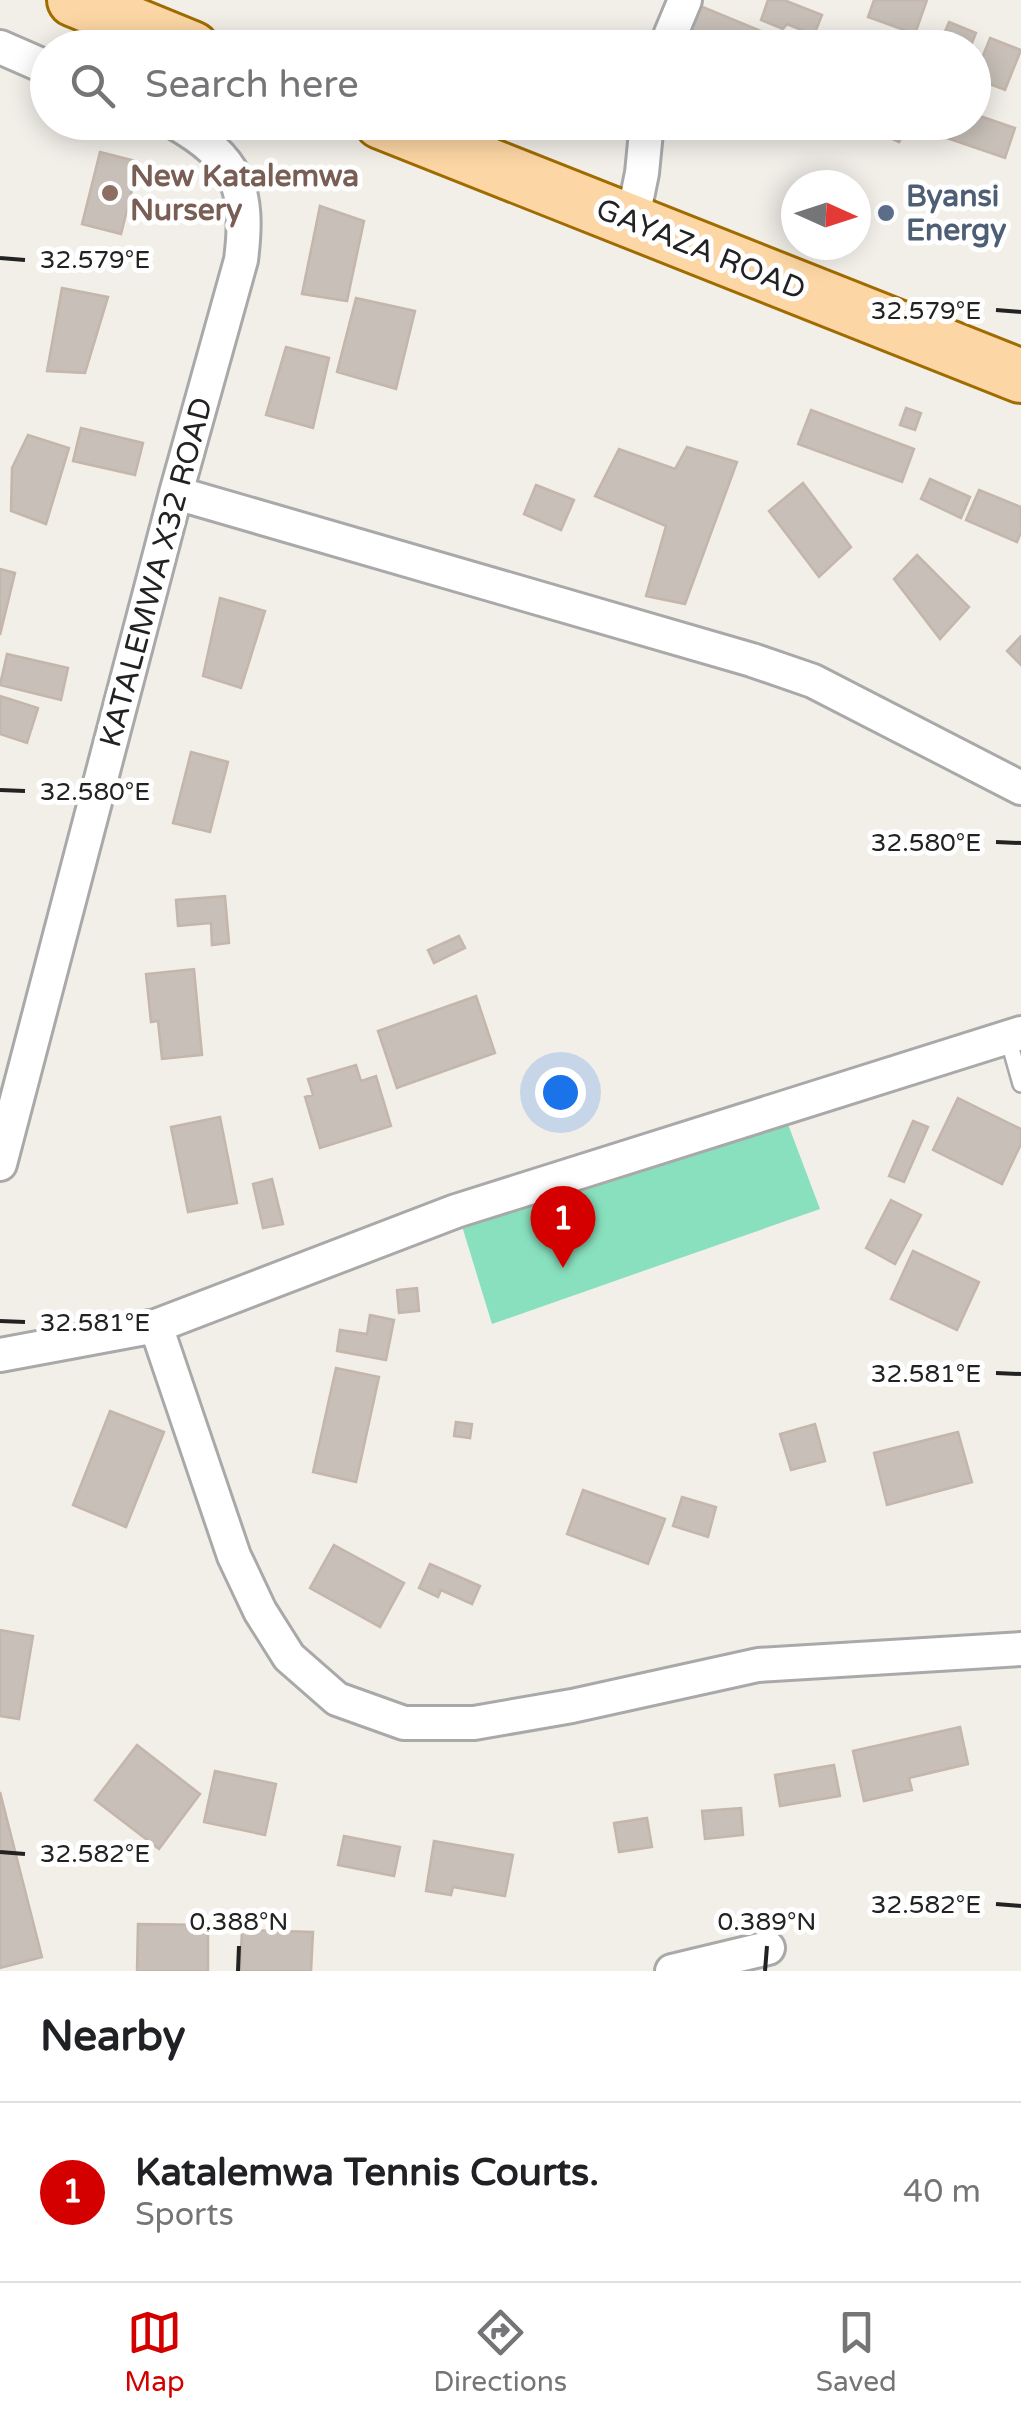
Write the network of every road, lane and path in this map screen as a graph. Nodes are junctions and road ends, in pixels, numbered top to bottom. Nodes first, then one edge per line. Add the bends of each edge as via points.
1 (74, 0) edge
2 (684, 0) edge
3 (137, 12) edge
4 (164, 30) edge
5 (672, 30) edge
6 (0, 47) edge
7 (30, 60) edge
8 (202, 140) edge
9 (426, 140) edge
10 (645, 140) edge
11 (632, 222) junction
12 (1021, 376) edge
13 (176, 493) junction
14 (1021, 788) edge
15 (1014, 1036) edge
16 (1021, 1084) edge
17 (0, 1164) edge
18 (156, 1326) junction
19 (0, 1355) edge
20 (1021, 1649) edge
21 (768, 1948) dead end
22 (672, 1971) edge

1 - 3 main road
2 - 5 street
3 - 4 main road
6 - 7 street
8 - 13 street, KATALEMWA X32 ROAD via 242,192 246,221
9 - 11 main road, GAYAZA ROAD
10 - 11 street
11 - 12 main road, GAYAZA ROAD
13 - 14 street via 768,665 813,681
13 - 17 street, KATALEMWA X32 ROAD
15 - 16 lane
15 - 18 street via 456,1211
18 - 19 street
18 - 20 street via 247,1584 289,1657 338,1700 404,1723 474,1722 758,1665
21 - 22 street

